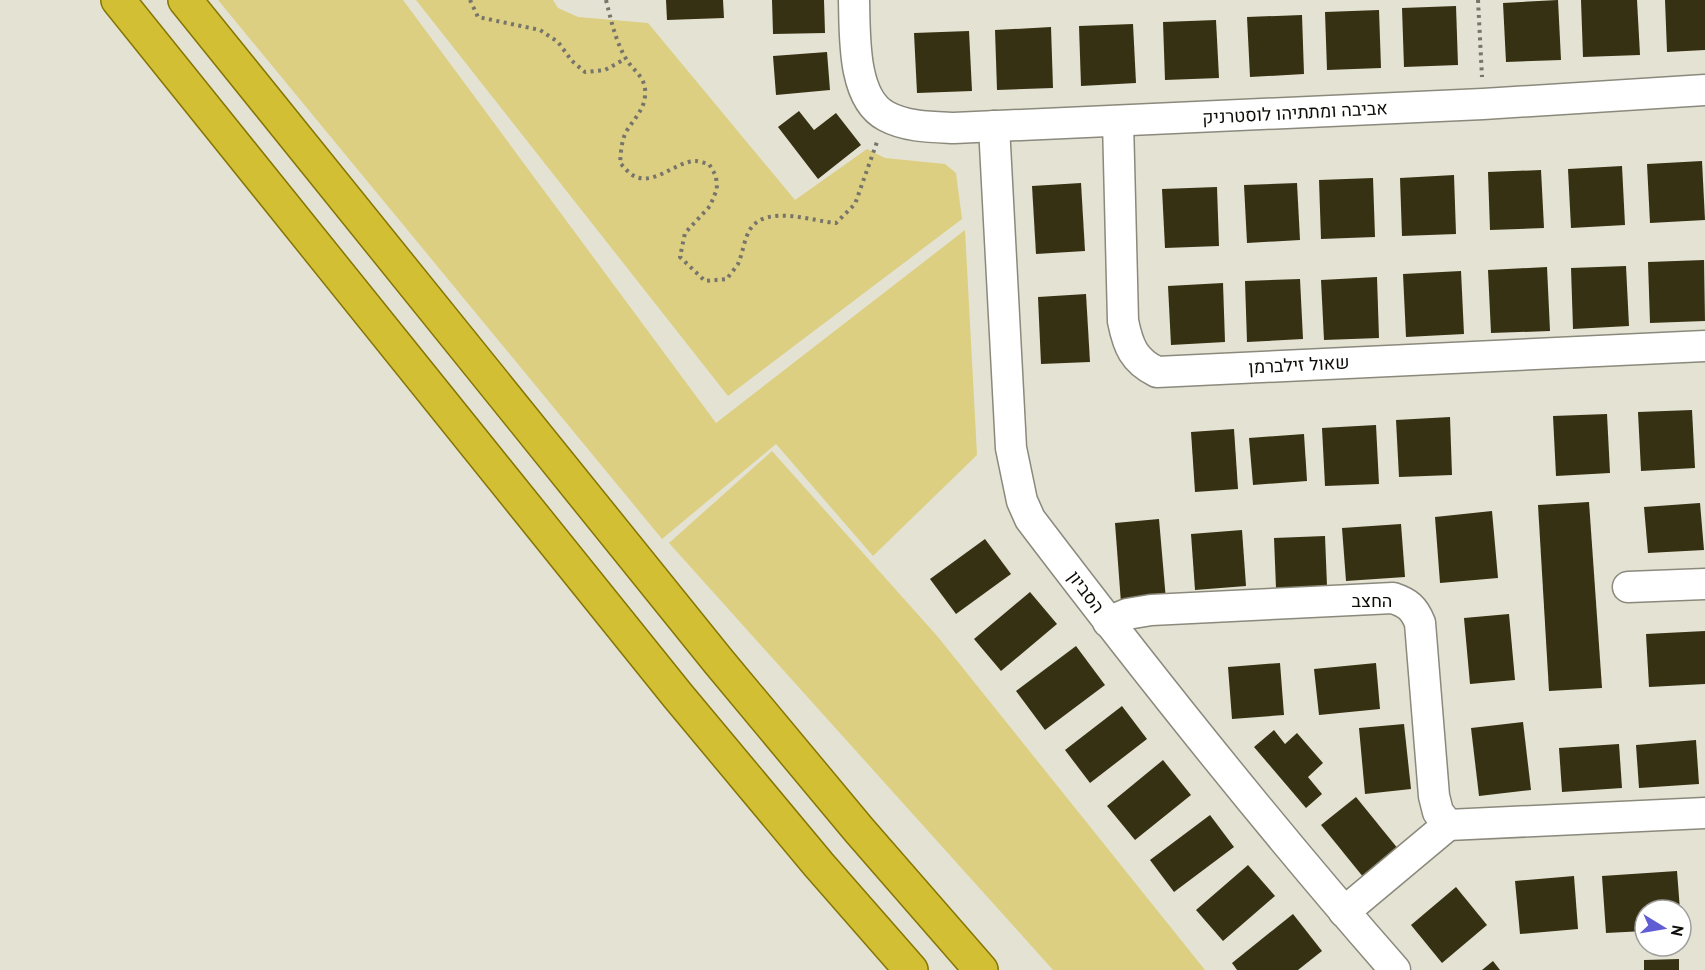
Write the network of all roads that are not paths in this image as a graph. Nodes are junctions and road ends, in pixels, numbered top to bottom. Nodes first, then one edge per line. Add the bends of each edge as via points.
1 (118, 0) edge
2 (185, 0) edge
3 (854, 0) edge
4 (1705, 90) edge
5 (1118, 121) junction
6 (994, 126) junction
7 (1705, 346) edge
8 (1705, 584) edge
9 (1628, 587) dead end
10 (1108, 622) junction
11 (1705, 813) edge
12 (1448, 825) junction
13 (1344, 912) junction
14 (911, 970) edge
15 (981, 970) edge
16 (1395, 970) edge

1 - 14 highway via 678,696
2 - 15 highway via 719,662
3 - 6 street, אביבה ומתתיהו לוסטרניק via 856,52 861,82 871,104 886,116 907,123 931,127
4 - 5 street, אביבה ומתתיהו לוסטרניק
5 - 6 street, אביבה ומתתיהו לוסטרניק
5 - 7 street, שאול זילברמן via 1123,321 1135,355 1144,366 1157,372
6 - 10 street, הסביון via 1015,472 1030,519
8 - 9 street
10 - 12 street, החצב via 1151,610 1393,598 1406,602 1420,623 1434,796 1438,813
10 - 13 street, הסביון
11 - 12 street
12 - 13 street
13 - 16 street, הסביון

